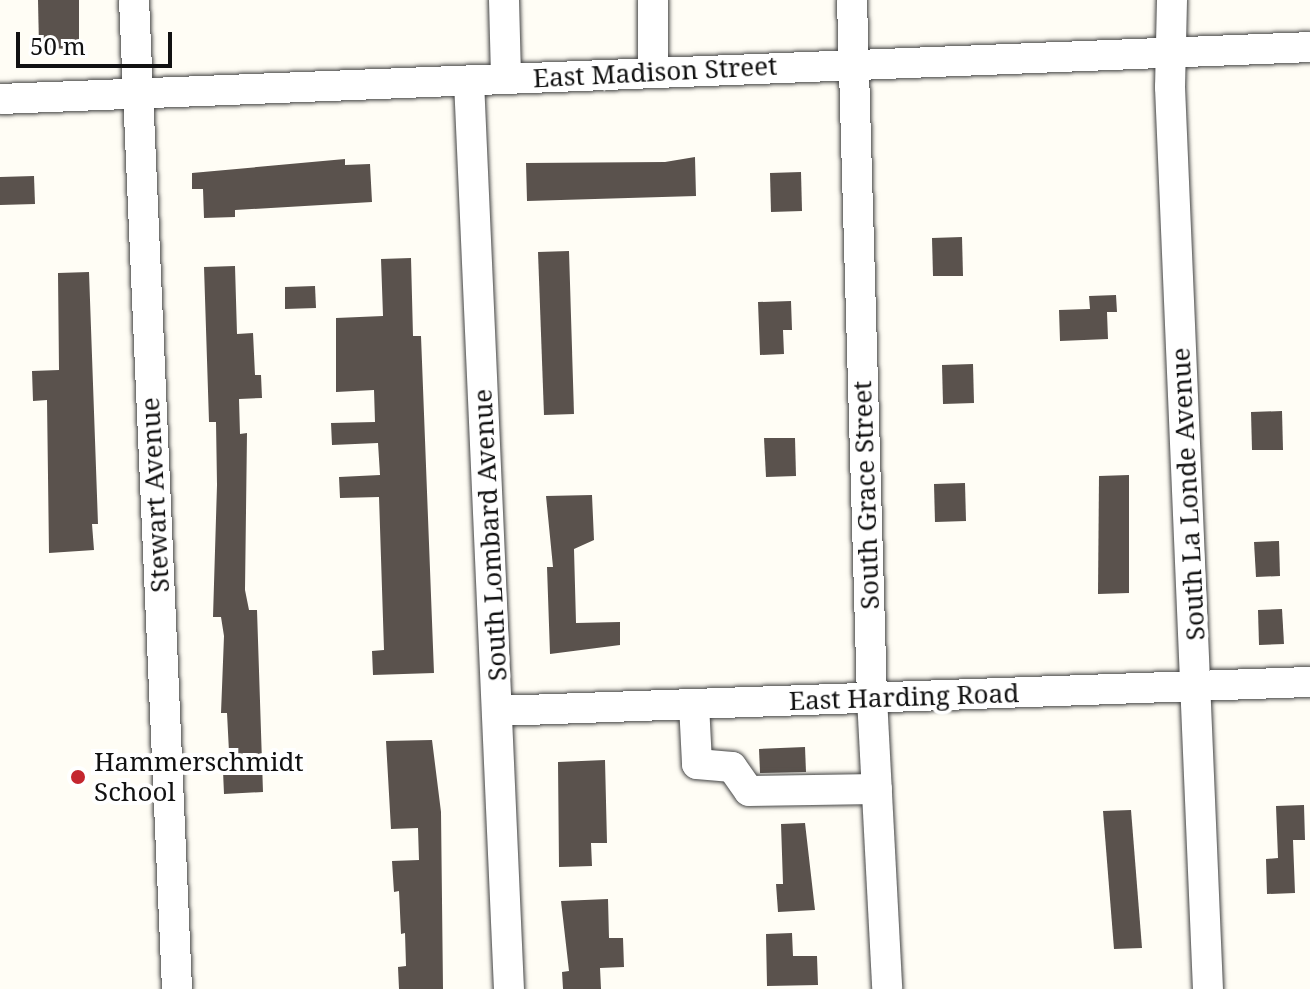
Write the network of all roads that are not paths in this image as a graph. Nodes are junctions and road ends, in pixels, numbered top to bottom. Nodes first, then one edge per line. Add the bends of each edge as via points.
1 (134, 0) edge
2 (504, 0) edge
3 (653, 0) edge
4 (852, 0) edge
5 (1172, 0) edge
6 (1310, 47) edge
7 (1172, 53) junction
8 (853, 62) junction
9 (653, 72) junction
10 (506, 79) junction
11 (469, 81) junction
12 (136, 93) junction
13 (0, 99) edge
14 (1310, 682) edge
15 (1197, 686) junction
16 (872, 698) junction
17 (694, 704) junction
18 (498, 711) junction
19 (877, 789) junction
20 (177, 989) edge
21 (509, 989) edge
22 (887, 989) edge
23 (1208, 989) edge

1 - 12 street, Stewart Avenue
2 - 10 street
3 - 9 street
4 - 8 street, South Grace Street
5 - 7 street, South La Londe Avenue
6 - 7 street, East Madison Street
7 - 8 street, East Madison Street
7 - 15 street, South La Londe Avenue
8 - 9 street, East Madison Street
8 - 16 street, South Grace Street
9 - 10 street, East Madison Street
10 - 11 street, East Madison Street
11 - 12 street, East Madison Street
11 - 18 street, South Lombard Avenue
12 - 13 street, East Madison Street
12 - 20 street, Stewart Avenue
14 - 15 street, East Harding Road
15 - 16 street, East Harding Road
15 - 23 street, South La Londe Avenue
16 - 17 street, East Harding Road
16 - 19 street, South Grace Street
17 - 18 street, East Harding Road
17 - 19 street via 697,764 732,767 749,791
18 - 21 street, South Lombard Avenue
19 - 22 street, South Grace Street

